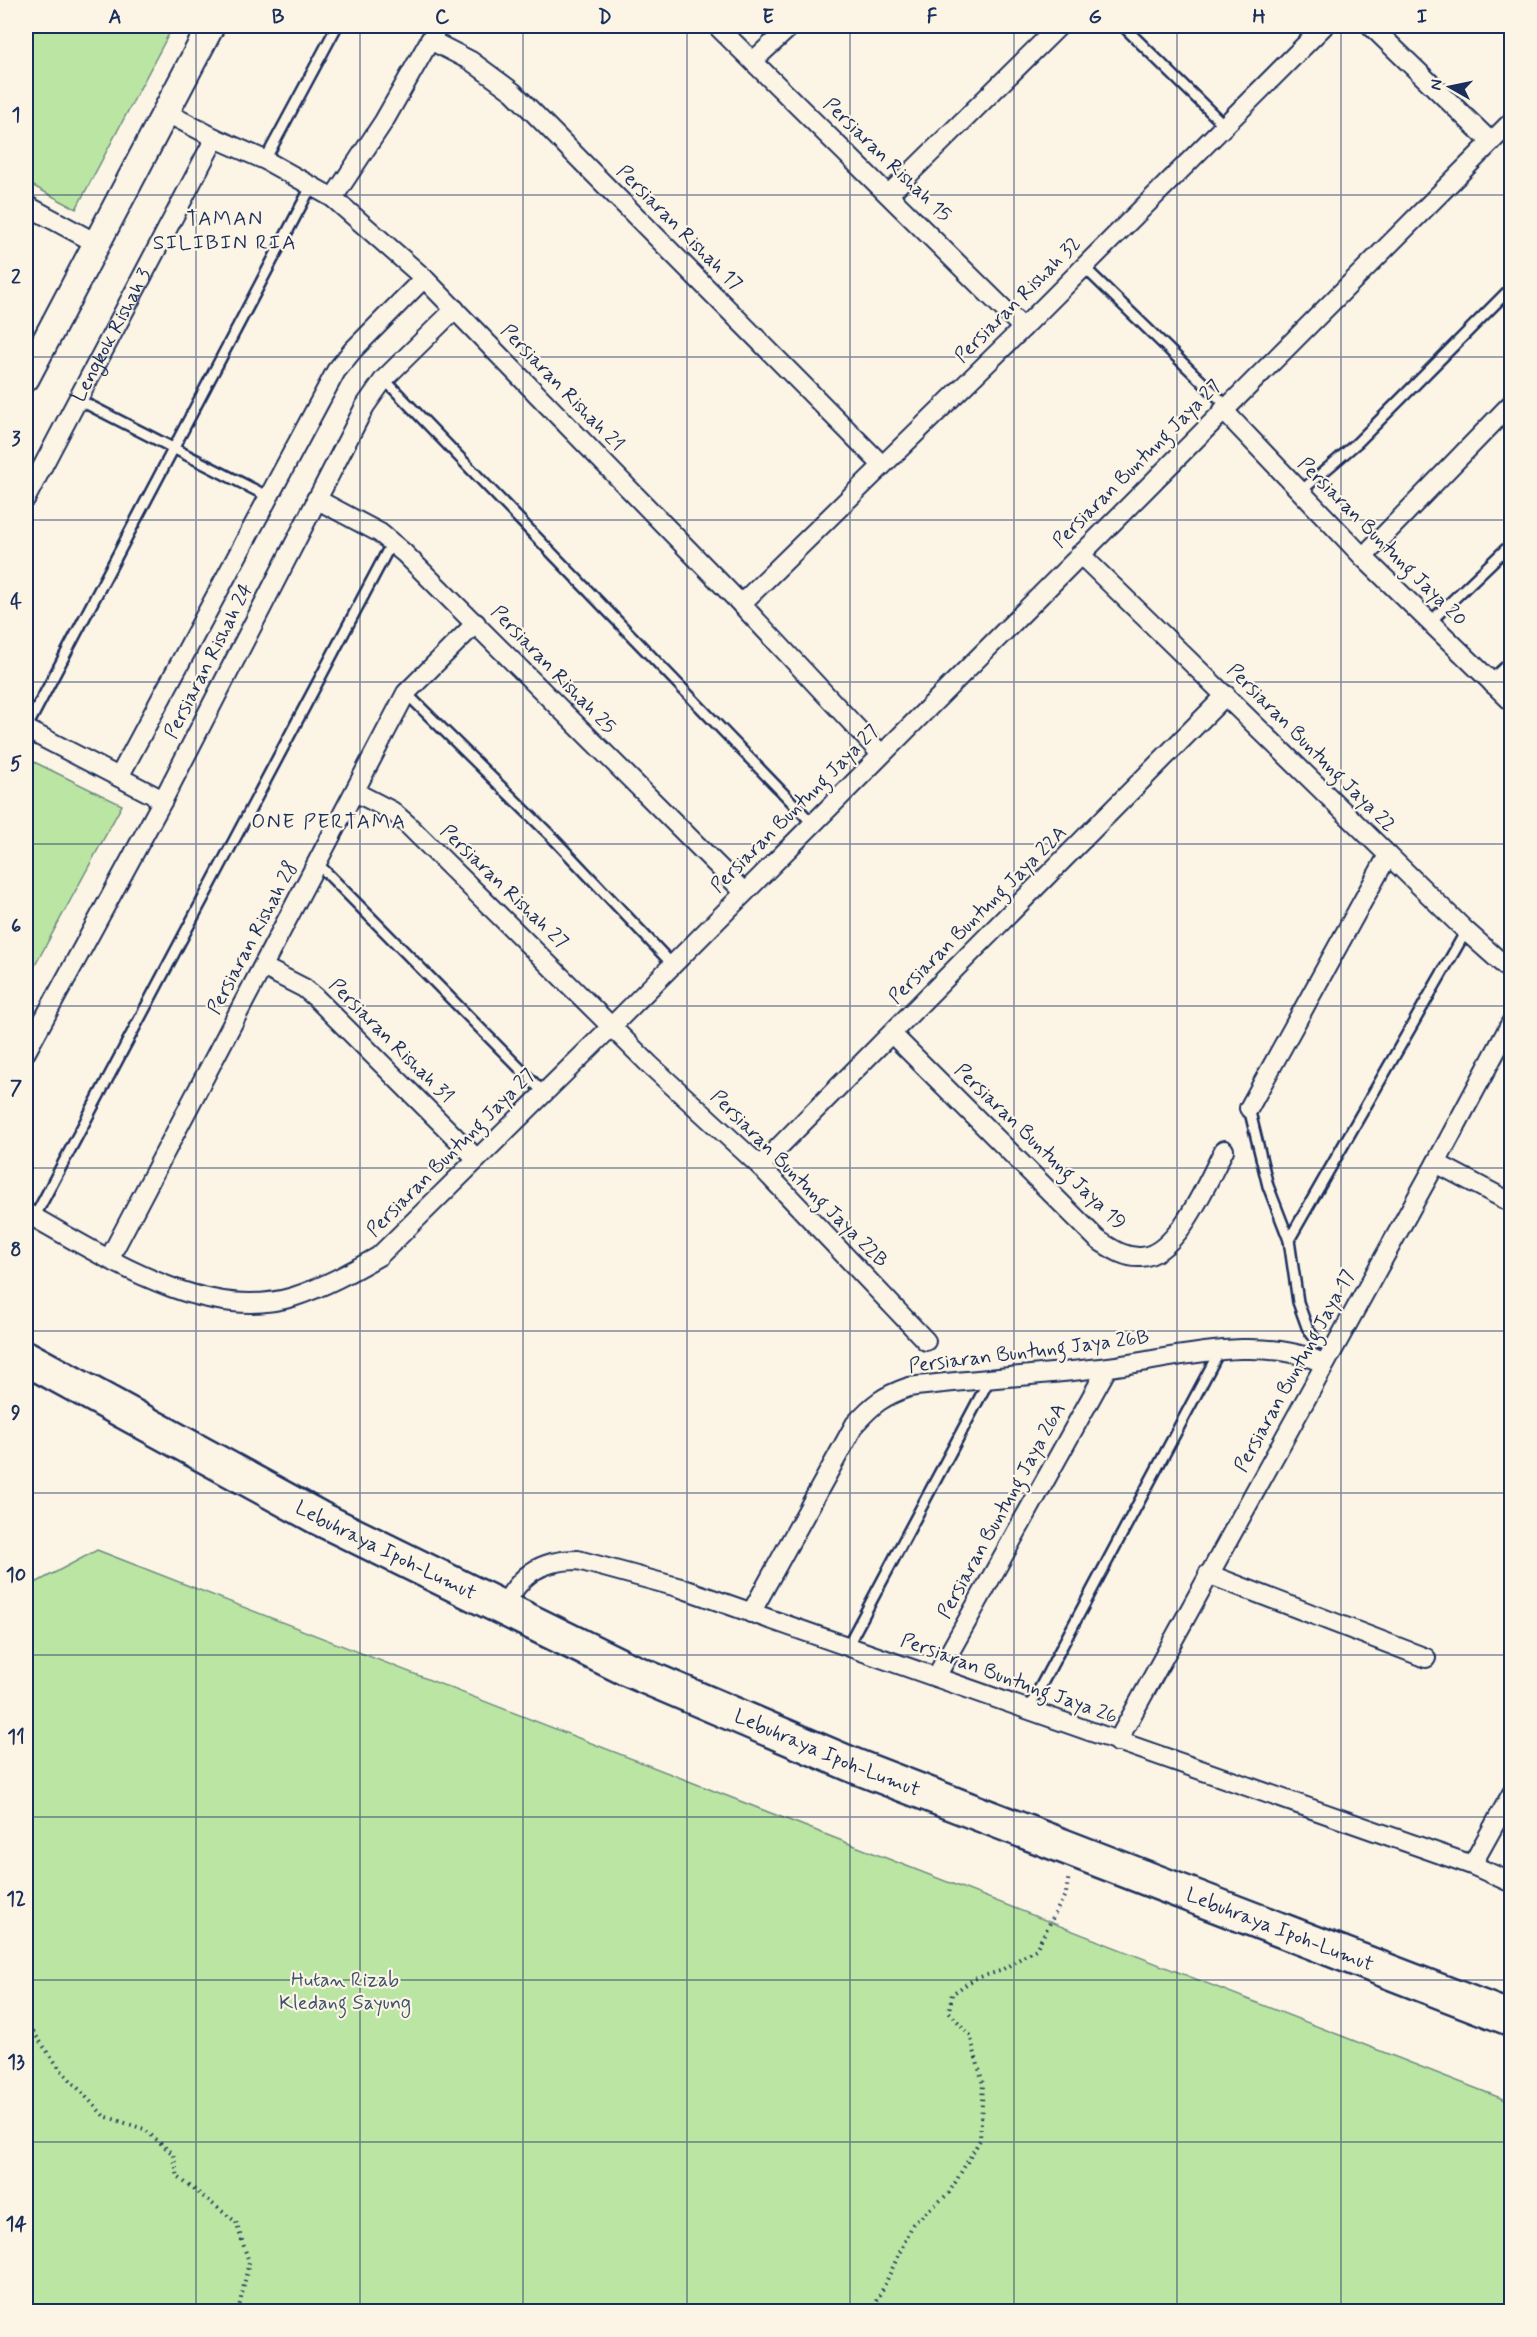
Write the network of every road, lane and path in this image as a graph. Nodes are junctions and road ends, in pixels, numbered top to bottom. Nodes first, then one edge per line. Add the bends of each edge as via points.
1 (211, 26) edge
2 (337, 26) edge
3 (717, 26) edge
4 (791, 26) edge
5 (1059, 26) edge
6 (1123, 26) edge
7 (1324, 26) edge
8 (1371, 26) edge
9 (434, 33) edge
10 (753, 61) junction
11 (165, 112) junction
12 (1512, 121) edge
13 (1223, 124) junction
14 (215, 138) junction
15 (1491, 142) junction
16 (265, 160) junction
17 (312, 185) junction
18 (889, 194) junction
19 (333, 198) junction
20 (26, 205) edge
21 (96, 243) junction
22 (1083, 267) junction
23 (424, 278) junction
24 (1512, 287) edge
25 (455, 309) junction
26 (1023, 328) junction
27 (26, 378) edge
28 (384, 379) junction
29 (77, 399) junction
30 (1512, 403) edge
31 (1225, 408) junction
32 (173, 449) junction
33 (882, 465) junction
34 (1300, 492) junction
35 (26, 498) edge
36 (269, 498) junction
37 (316, 499) junction
38 (392, 542) junction
39 (1512, 543) edge
40 (1080, 554) junction
41 (1363, 557) junction
42 (741, 604) junction
43 (1430, 622) junction
44 (476, 623) junction
45 (1512, 666) edge
46 (1493, 684) junction
47 (406, 693) junction
48 (1226, 695) junction
49 (1512, 702) edge
50 (26, 729) edge
51 (881, 754) junction
52 (119, 777) junction
53 (355, 792) junction
54 (163, 800) junction
55 (812, 823) junction
56 (1388, 855) junction
57 (318, 863) junction
58 (744, 892) junction
59 (1466, 931) junction
60 (672, 964) junction
61 (263, 967) junction
62 (1512, 972) edge
63 (1512, 1022) edge
64 (613, 1025) junction
65 (892, 1034) junction
66 (26, 1052) edge
67 (544, 1092) junction
68 (1249, 1108) joint
69 (1224, 1150) dead end
70 (477, 1159) junction
71 (1436, 1163) junction
72 (760, 1166) junction
73 (1512, 1203) edge
74 (30, 1216) edge
75 (1289, 1240) junction
76 (109, 1259) junction
77 (926, 1341) dead end
78 (26, 1344) edge
79 (1220, 1350) junction
80 (1329, 1357) junction
81 (26, 1358) edge
82 (1108, 1367) junction
83 (990, 1377) junction
84 (167, 1435) junction
85 (1209, 1574) junction
86 (503, 1608) junction
87 (751, 1612) junction
88 (848, 1645) junction
89 (1426, 1658) dead end
90 (936, 1677) junction
91 (1028, 1710) junction
92 (1117, 1742) junction
93 (1512, 1793) edge
94 (1073, 1851) junction
95 (1472, 1865) junction
96 (1512, 1883) edge
97 (1512, 2019) edge
98 (26, 2022) edge
99 (238, 2312) edge
100 (872, 2312) edge

1 - 11 street
2 - 16 lane
3 - 10 street, Persiaran Rishah 15
4 - 10 street
5 - 18 street
6 - 13 lane
7 - 13 street, Persiaran Rishah 32
8 - 15 street
9 - 19 street via 384,121
9 - 33 street, Persiaran Rishah 17 via 513,93
10 - 18 street, Persiaran Rishah 15
11 - 14 street, Persiaran Rishah 21
11 - 21 street
12 - 15 street, Persiaran Buntung Jaya 27
13 - 22 street, Persiaran Rishah 32
14 - 16 street, Persiaran Rishah 21
14 - 29 street, Lengkok Rishah 3
15 - 31 street, Persiaran Buntung Jaya 27
16 - 17 street, Persiaran Rishah 21
17 - 19 street, Persiaran Rishah 21
17 - 32 lane
18 - 26 street, Persiaran Rishah 15
19 - 23 street, Persiaran Rishah 21
20 - 21 street
21 - 27 street
22 - 26 street, Persiaran Rishah 32
22 - 31 lane, Persiaran Buntung Jaya 20
23 - 25 street, Persiaran Rishah 21
23 - 36 street via 336,371
24 - 34 lane via 1358,442
25 - 28 street, Persiaran Rishah 24
25 - 42 street, Persiaran Rishah 21
26 - 33 street, Persiaran Rishah 32
28 - 37 street, Persiaran Rishah 24 via 365,406
28 - 55 lane
29 - 32 lane
29 - 35 street, Lengkok Rishah 3
30 - 41 street
31 - 34 street, Persiaran Buntung Jaya 20
31 - 40 street, Persiaran Buntung Jaya 27
32 - 36 lane
32 - 50 lane
33 - 42 street, Persiaran Rishah 32
34 - 41 street, Persiaran Buntung Jaya 20
36 - 52 street
37 - 38 street, Persiaran Rishah 25
37 - 54 street, Persiaran Rishah 24
38 - 44 street, Persiaran Rishah 25
38 - 74 lane
39 - 43 lane
40 - 48 street, Persiaran Buntung Jaya 22
40 - 51 street, Persiaran Buntung Jaya 27
41 - 43 street, Persiaran Buntung Jaya 20
42 - 51 street, Persiaran Rishah 21
43 - 46 street, Persiaran Buntung Jaya 20
44 - 47 street, Persiaran Rishah 28
44 - 58 street, Persiaran Rishah 25
45 - 46 street
46 - 49 street, Persiaran Buntung Jaya 20
47 - 53 street, Persiaran Rishah 28
47 - 60 lane via 550,835
48 - 56 street, Persiaran Buntung Jaya 22
48 - 65 street, Persiaran Buntung Jaya 22A
50 - 52 street
51 - 55 street, Persiaran Buntung Jaya 27
52 - 54 street
53 - 57 street, Persiaran Rishah 28
53 - 64 street, Persiaran Rishah 27 via 392,811 407,824
54 - 66 street, Persiaran Rishah 24
55 - 58 street, Persiaran Buntung Jaya 27
56 - 59 street, Persiaran Buntung Jaya 22
56 - 68 street
57 - 61 street, Persiaran Rishah 28
57 - 67 lane
58 - 60 street, Persiaran Buntung Jaya 27
59 - 62 street, Persiaran Buntung Jaya 22
59 - 75 lane
60 - 64 street, Persiaran Buntung Jaya 27
61 - 70 street, Persiaran Rishah 31 via 304,987
61 - 76 street, Persiaran Rishah 28
63 - 71 street, Persiaran Buntung Jaya 17
64 - 67 street, Persiaran Buntung Jaya 27
64 - 72 street, Persiaran Buntung Jaya 22B via 650,1065
65 - 69 street, Persiaran Buntung Jaya 19 via 1098,1240 1119,1253 1141,1257 1162,1250 1178,1233
65 - 72 street, Persiaran Buntung Jaya 22A
67 - 70 street, Persiaran Buntung Jaya 27
68 - 75 lane via 1268,1186
70 - 76 street, Persiaran Buntung Jaya 27 via 379,1256 337,1281 291,1297 256,1303 202,1295 149,1279
71 - 73 street
71 - 80 street, Persiaran Buntung Jaya 17
72 - 77 street, Persiaran Buntung Jaya 22B
74 - 76 street, Persiaran Buntung Jaya 27
75 - 80 lane via 1298,1302 1307,1327
78 - 84 highway, Lebuhraya Ipoh-Lumut
79 - 80 street, Persiaran Buntung Jaya 26B
79 - 82 street, Persiaran Buntung Jaya 26B
79 - 91 lane
80 - 85 street, Persiaran Buntung Jaya 17
81 - 84 highway, Lebuhraya Ipoh-Lumut
82 - 83 street, Persiaran Buntung Jaya 26B
82 - 90 street, Persiaran Buntung Jaya 26A
83 - 87 street, Persiaran Buntung Jaya 26B via 909,1388 885,1396 870,1407 855,1424
83 - 88 lane
84 - 86 highway, Lebuhraya Ipoh-Lumut via 319,1518
85 - 89 street
85 - 92 street, Persiaran Buntung Jaya 17
86 - 87 street, Persiaran Buntung Jaya 26 via 521,1579 531,1572 563,1560 578,1560
86 - 94 highway, Lebuhraya Ipoh-Lumut via 707,1704
87 - 88 street, Persiaran Buntung Jaya 26
88 - 90 street, Persiaran Buntung Jaya 26
90 - 91 street, Persiaran Buntung Jaya 26
91 - 92 street, Persiaran Buntung Jaya 26
92 - 95 street, Persiaran Buntung Jaya 26
93 - 95 street
94 - 97 highway, Lebuhraya Ipoh-Lumut
94 - 100 path via 1066,1893 1036,1949 952,1994 949,2012 970,2035 984,2084 980,2140 948,2193 913,2224
95 - 96 street, Persiaran Buntung Jaya 26
98 - 99 path via 60,2068 104,2116 144,2128 173,2154 178,2177 236,2222 249,2262

